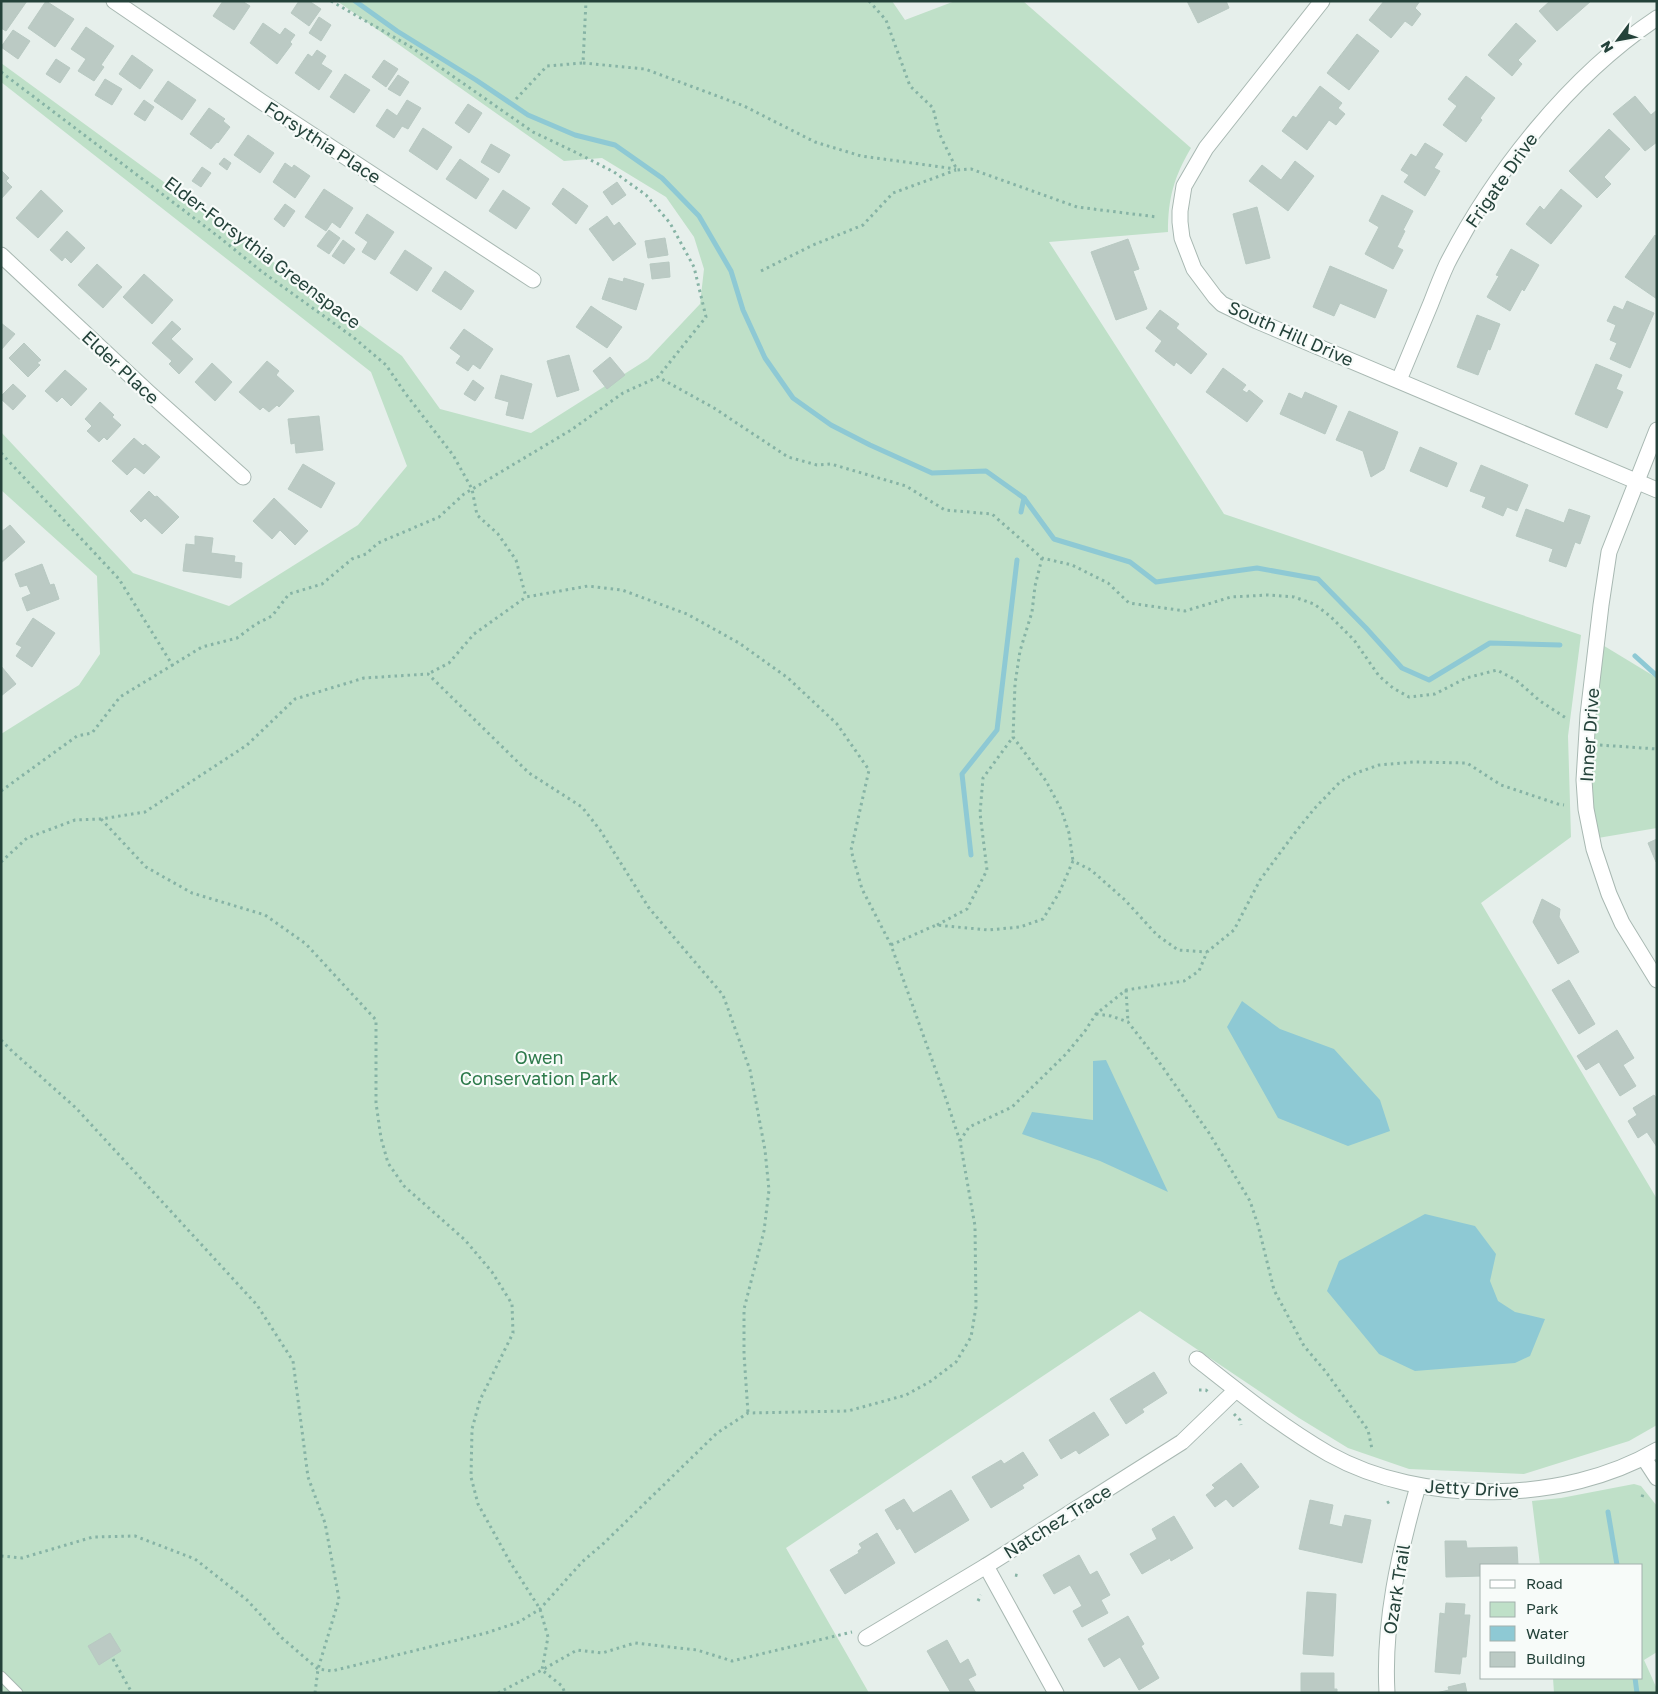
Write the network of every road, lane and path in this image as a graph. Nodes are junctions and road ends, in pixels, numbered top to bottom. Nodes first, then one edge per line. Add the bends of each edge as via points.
1 (114, 1) edge
2 (331, 1) edge
3 (586, 1) edge
4 (870, 1) edge
5 (1322, 1) edge
6 (1657, 18) edge
7 (583, 63) junction
8 (1, 72) edge
9 (516, 98) dead end
10 (957, 170) junction
11 (1158, 217) dead end
12 (1, 255) edge
13 (761, 271) dead end
14 (533, 280) dead end
15 (658, 377) junction
16 (1399, 380) junction
17 (1657, 430) edge
18 (1, 453) edge
19 (243, 477) dead end
20 (1638, 482) junction
21 (472, 489) junction
22 (1657, 490) edge
23 (1042, 558) junction
24 (526, 597) junction
25 (173, 666) junction
26 (428, 674) junction
27 (1566, 718) dead end
28 (1014, 737) junction
29 (1585, 743) junction
30 (1657, 749) edge
31 (1, 791) edge
32 (1564, 804) dead end
33 (101, 819) junction
34 (1073, 861) junction
35 (1, 862) edge
36 (936, 925) junction
37 (891, 946) junction
38 (1207, 952) junction
39 (1657, 980) edge
40 (1126, 990) junction
41 (1096, 1014) junction
42 (1128, 1022) junction
43 (1, 1040) edge
44 (960, 1141) junction
45 (1197, 1359) dead end
46 (1199, 1390) dead end
47 (1206, 1390) dead end
48 (1236, 1390) junction
49 (748, 1413) junction
50 (1372, 1449) dead end
51 (1650, 1454) edge
52 (1657, 1478) edge
53 (1418, 1486) junction
54 (1644, 1491) dead end
55 (1642, 1497) dead end
56 (1392, 1500) dead end
57 (1387, 1503) dead end
58 (1, 1556) edge
59 (986, 1566) junction
60 (1014, 1575) dead end
61 (1020, 1576) dead end
62 (981, 1595) dead end
63 (978, 1601) dead end
64 (540, 1609) junction
65 (866, 1638) joint
66 (113, 1659) dead end
67 (318, 1669) junction
68 (542, 1670) junction
69 (1, 1676) edge
70 (18, 1693) edge
71 (132, 1693) edge
72 (315, 1693) edge
73 (498, 1693) edge
74 (565, 1693) edge
75 (1056, 1693) edge
76 (1387, 1693) edge

1 - 14 street, Forsythia Place
2 - 15 path via 411,47 533,132 614,172 646,195 670,223 694,267 706,317
3 - 7 path
4 - 10 path via 886,20 910,86 933,108 939,133
5 - 16 street, South Hill Drive via 1190,172 1180,211 1182,238 1194,269 1222,304
6 - 16 street, Frigate Drive via 1607,56 1576,86 1538,127 1490,189 1446,266
7 - 9 path via 547,66
7 - 10 path via 645,69 744,106 815,142 861,156
8 - 21 path, Elder-Forsythia Greenspace via 261,271 353,337 386,366 453,455
10 - 11 path via 971,169 1077,208
10 - 13 path via 893,193 863,225
12 - 19 street, Elder Place
15 - 21 path via 623,392 570,430
15 - 23 path via 714,408 788,457 817,465 831,464 906,486 945,510 992,514
16 - 20 street, South Hill Drive
17 - 20 street, Inner Drive
18 - 25 path via 119,579
20 - 22 street, South Hill Drive
20 - 29 street, Inner Drive via 1609,552
21 - 24 path, Elder-Forsythia Greenspace via 477,515 498,534 516,560
21 - 25 path via 439,517 378,543 322,584 289,594 272,616 237,638 202,646
23 - 27 path via 1072,565 1108,583 1129,603 1185,611 1231,597 1294,597 1314,604 1330,616 1354,640 1379,676 1409,697 1435,694 1466,678 1497,670 1516,680
23 - 28 path via 1032,612 1020,651 1015,684
24 - 26 path via 474,634 449,663
24 - 37 path via 588,586 622,590 687,614 740,643 788,678 837,724 869,770 851,850 862,889
25 - 31 path via 120,698 92,733 77,736
26 - 33 path via 364,678 295,699 247,745 145,812
26 - 49 path via 529,773 582,806 649,908 723,995 750,1070 769,1190 764,1231 744,1308
28 - 34 path via 1046,781 1061,810 1069,833
28 - 36 path via 983,778 980,813 987,870 967,909
29 - 30 path
29 - 39 street, Inner Drive via 1586,809 1594,849 1622,924
32 - 38 path via 1501,785 1467,763 1388,764 1356,773 1340,782 1314,810 1260,880 1234,930
33 - 35 path via 75,820 27,838
33 - 64 path via 146,867 192,893 265,915 306,944 376,1020 376,1103 388,1163 404,1186 465,1240 492,1272 512,1304 513,1333 480,1400 472,1429 471,1477 478,1504
34 - 36 path via 1043,919 1020,927 988,930
34 - 38 path via 1091,870 1157,935 1178,950
36 - 37 path
37 - 44 path
38 - 40 path via 1198,972 1184,981
40 - 41 path
40 - 42 path
41 - 42 path
41 - 44 path via 1066,1054 1012,1107 969,1127
42 - 50 path via 1210,1134 1250,1201 1274,1290 1304,1346 1368,1430
43 - 67 path via 76,1108 257,1305 293,1362 308,1477 325,1523 339,1599
44 - 49 path via 975,1226 976,1307 970,1337 956,1362 906,1395 848,1411
45 - 48 street, Jetty Drive
46 - 47 path
48 - 53 street, Jetty Drive via 1271,1418 1330,1454 1366,1471
48 - 59 street, Natchez Trace via 1182,1442
49 - 64 path via 717,1433 582,1562
51 - 52 street
51 - 53 street, Jetty Drive via 1588,1479 1526,1490 1496,1492
53 - 76 street, Ozark Trail via 1390,1616
54 - 55 path
56 - 57 path
58 - 67 path via 22,1558 93,1536 136,1536 195,1559 247,1600 282,1638
59 - 65 street, Natchez Trace
59 - 75 street
60 - 61 path
62 - 63 path
64 - 67 path via 519,1622 486,1633 332,1671
64 - 68 path via 548,1637
65 - 68 path via 853,1632 732,1661 697,1650 635,1643 602,1654 577,1650
66 - 71 path
67 - 72 path
68 - 73 path
68 - 74 path via 562,1686
69 - 70 lane

